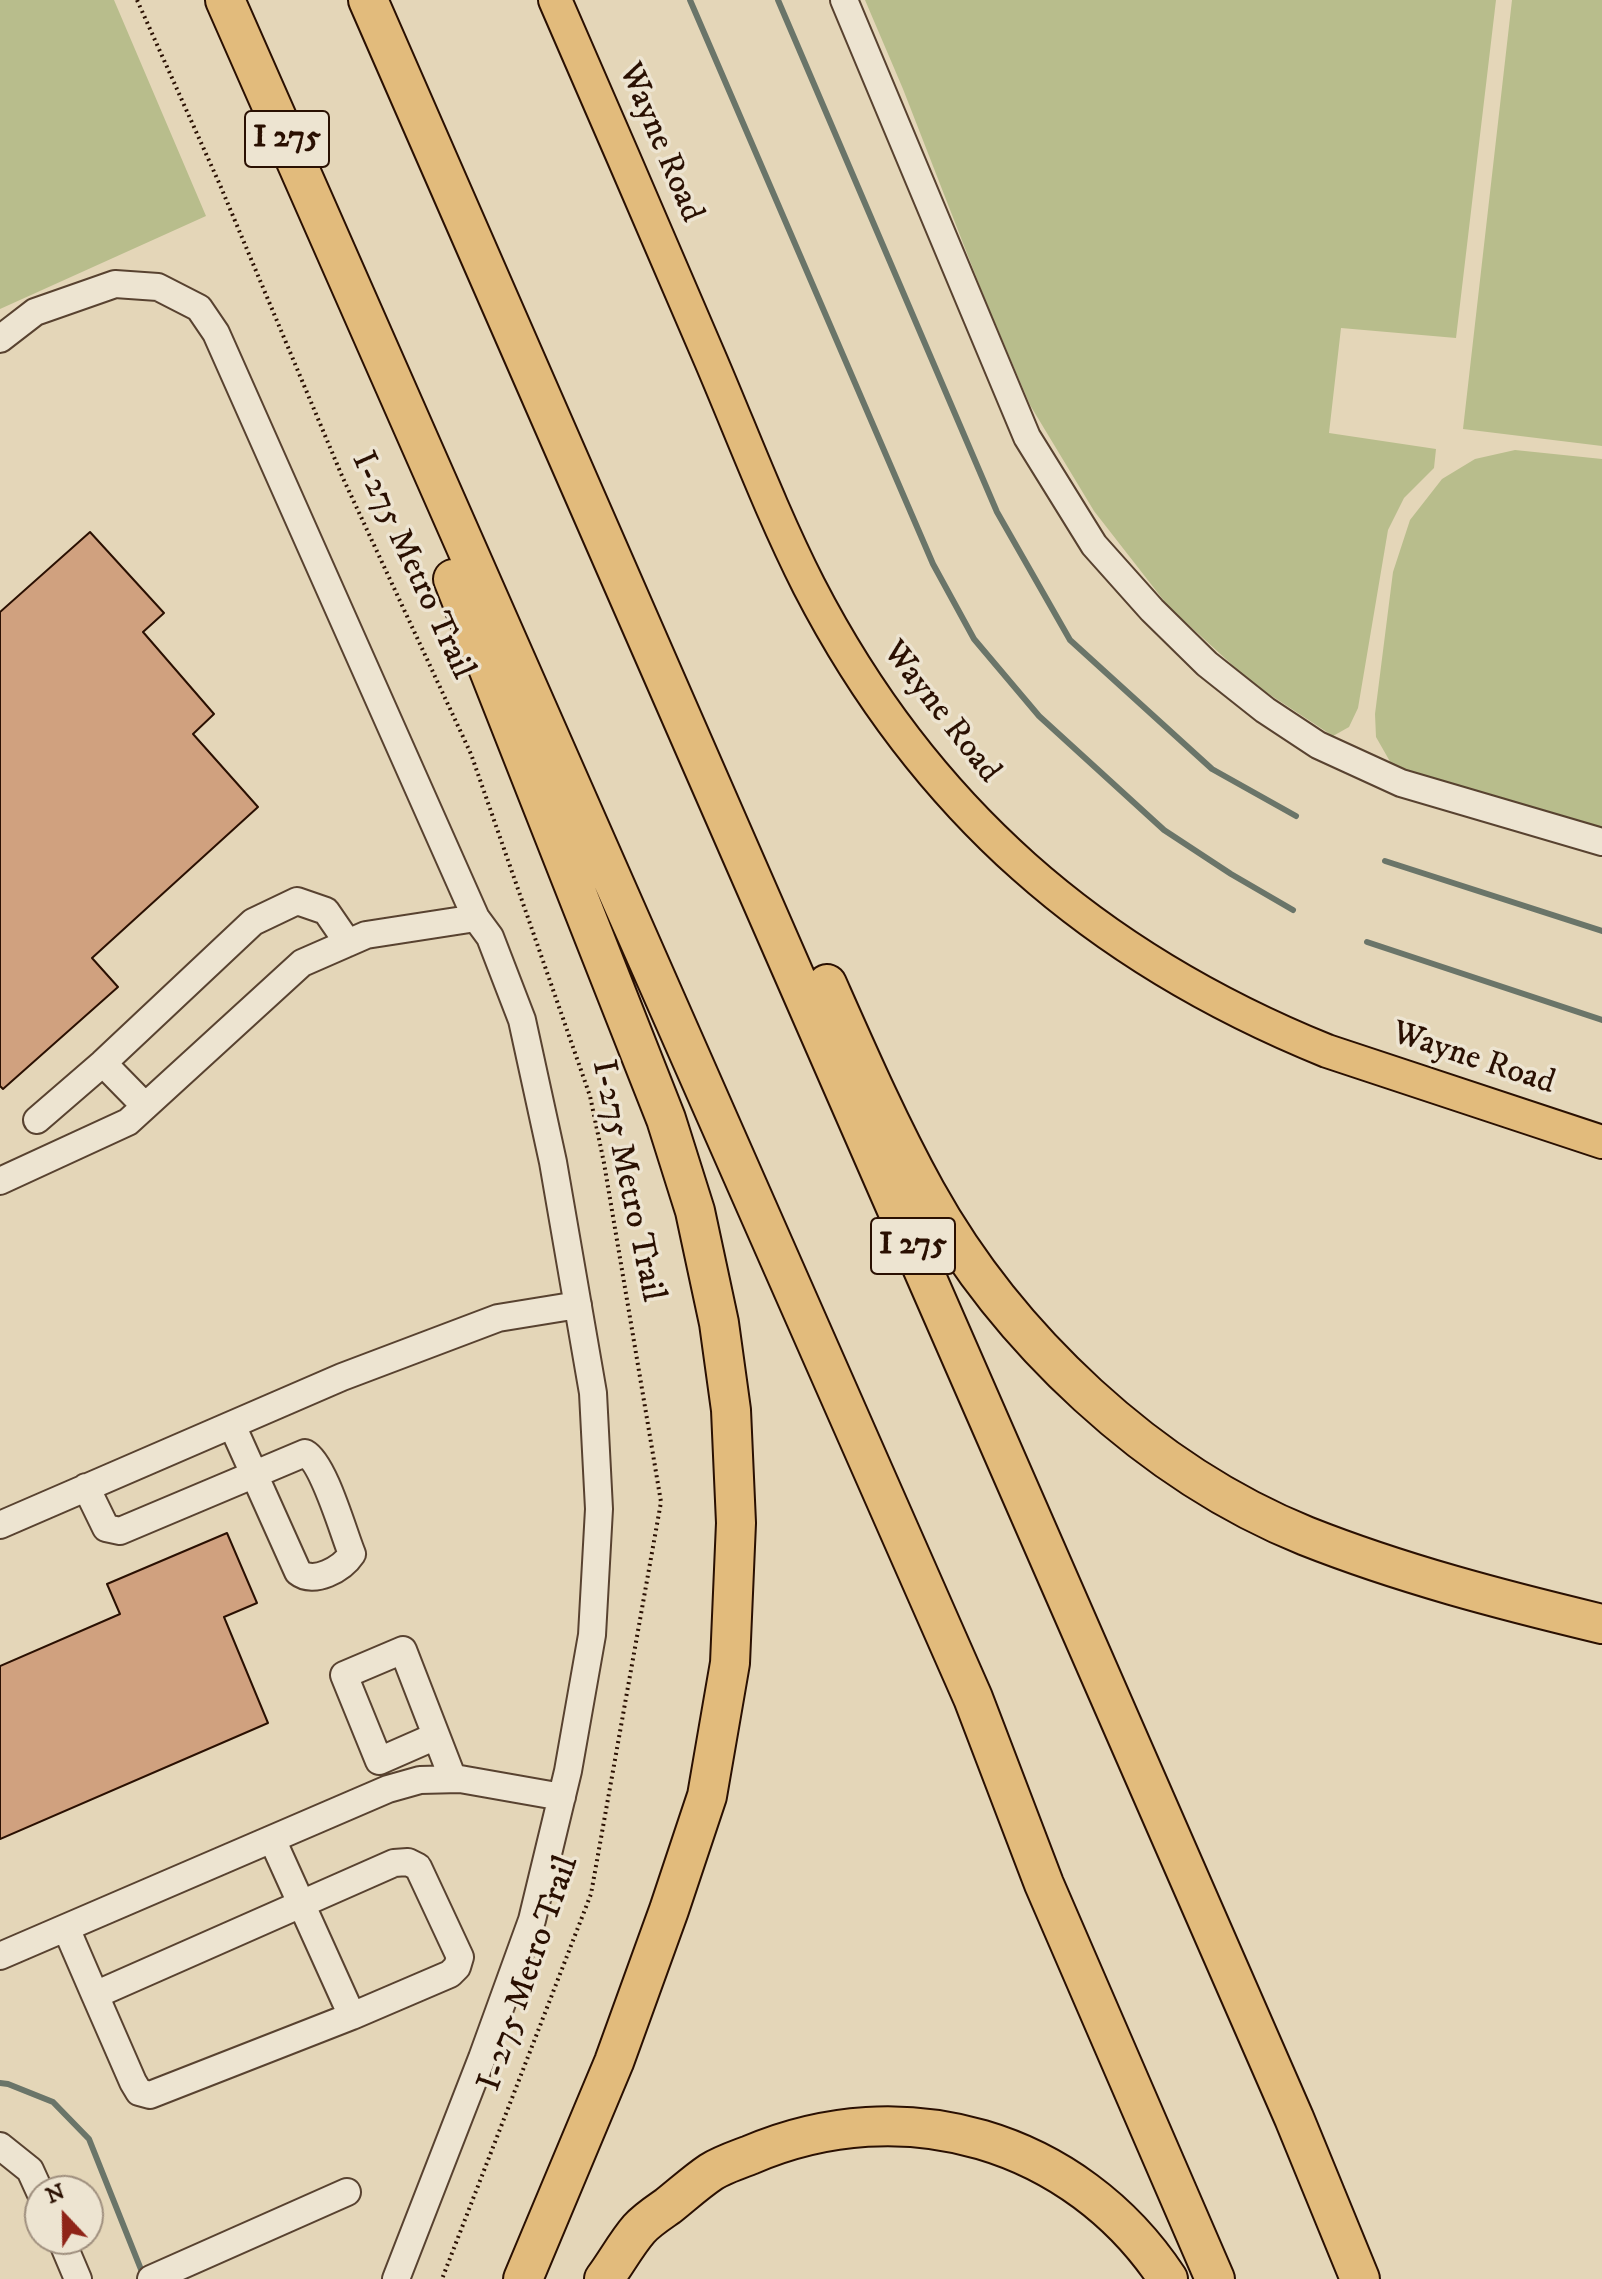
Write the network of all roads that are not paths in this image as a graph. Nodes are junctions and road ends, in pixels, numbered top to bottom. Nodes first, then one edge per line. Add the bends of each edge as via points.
1 (225, 0) edge
2 (368, 0) edge
3 (555, 0) edge
4 (844, 0) edge
5 (464, 215) junction
6 (348, 278) junction
7 (0, 339) edge
8 (1602, 842) edge
9 (476, 918) junction
10 (348, 943) junction
11 (103, 1063) junction
12 (145, 1106) junction
13 (37, 1120) dead end
14 (1602, 1142) edge
15 (0, 1181) edge
16 (578, 1305) junction
17 (232, 1425) junction
18 (255, 1474) junction
19 (86, 1487) junction
20 (0, 1525) edge
21 (1602, 1624) edge
22 (436, 1736) dead end
23 (453, 1779) junction
24 (562, 1797) junction
25 (272, 1839) junction
26 (300, 1904) junction
27 (66, 1928) junction
28 (0, 1956) edge
29 (95, 1995) junction
30 (352, 2016) junction
31 (1294, 2118) junction
32 (0, 2146) edge
33 (32, 2175) edge
34 (347, 2192) dead end
35 (68, 2255) edge
36 (78, 2279) edge
37 (151, 2279) edge
38 (396, 2279) edge
39 (523, 2279) edge
40 (604, 2279) edge
41 (1168, 2279) edge
42 (1215, 2279) edge
43 (1360, 2279) edge
44 (1380, 2279) edge

1 - 6 highway, I 275
2 - 5 highway, I 275
3 - 14 main road, Wayne Road via 808,583 891,722 959,803 996,843 1077,912 1199,992 1327,1051
4 - 8 lane via 1027,437 1094,545 1152,610 1207,664 1318,745 1401,783
5 - 21 highway via 597,469 871,1081 927,1193 989,1287 1063,1372 1150,1446 1224,1496 1303,1535 1392,1568
5 - 31 highway, I 275
6 - 39 highway via 455,585 666,1119 695,1211 731,1410 736,1523 730,1663 707,1796 614,2062
6 - 42 highway, I 275 via 973,1698 1044,1884
7 - 9 lane via 35,312 115,284 158,287 199,308 216,333
9 - 10 lane via 366,935
9 - 16 lane via 490,937 522,1020
10 - 11 lane via 326,911 297,901 253,922
10 - 12 lane via 302,963
11 - 12 lane
11 - 13 lane
12 - 15 lane via 128,1122
16 - 17 lane via 498,1318
16 - 24 lane via 593,1393 599,1509 592,1635
17 - 18 lane
17 - 19 lane
18 - 18 lane via 310,1455 352,1554 346,1563 316,1578 298,1572
18 - 19 lane via 120,1531 106,1528
19 - 20 lane
22 - 23 lane
23 - 24 lane
23 - 25 lane via 420,1780 388,1789
24 - 38 lane via 532,1920
25 - 26 lane
25 - 27 lane
26 - 29 lane
26 - 30 lane
26 - 30 lane via 394,1863 408,1862 418,1867 460,1957 450,1974
27 - 28 lane
27 - 29 lane
29 - 30 lane via 133,2082 139,2092 150,2095
31 - 43 highway, I 275
31 - 44 highway
32 - 33 lane
34 - 37 lane
35 - 36 lane
40 - 41 highway via 641,2227 712,2171 783,2141 842,2128 896,2124 960,2132 1038,2160 1094,2195 1150,2252

